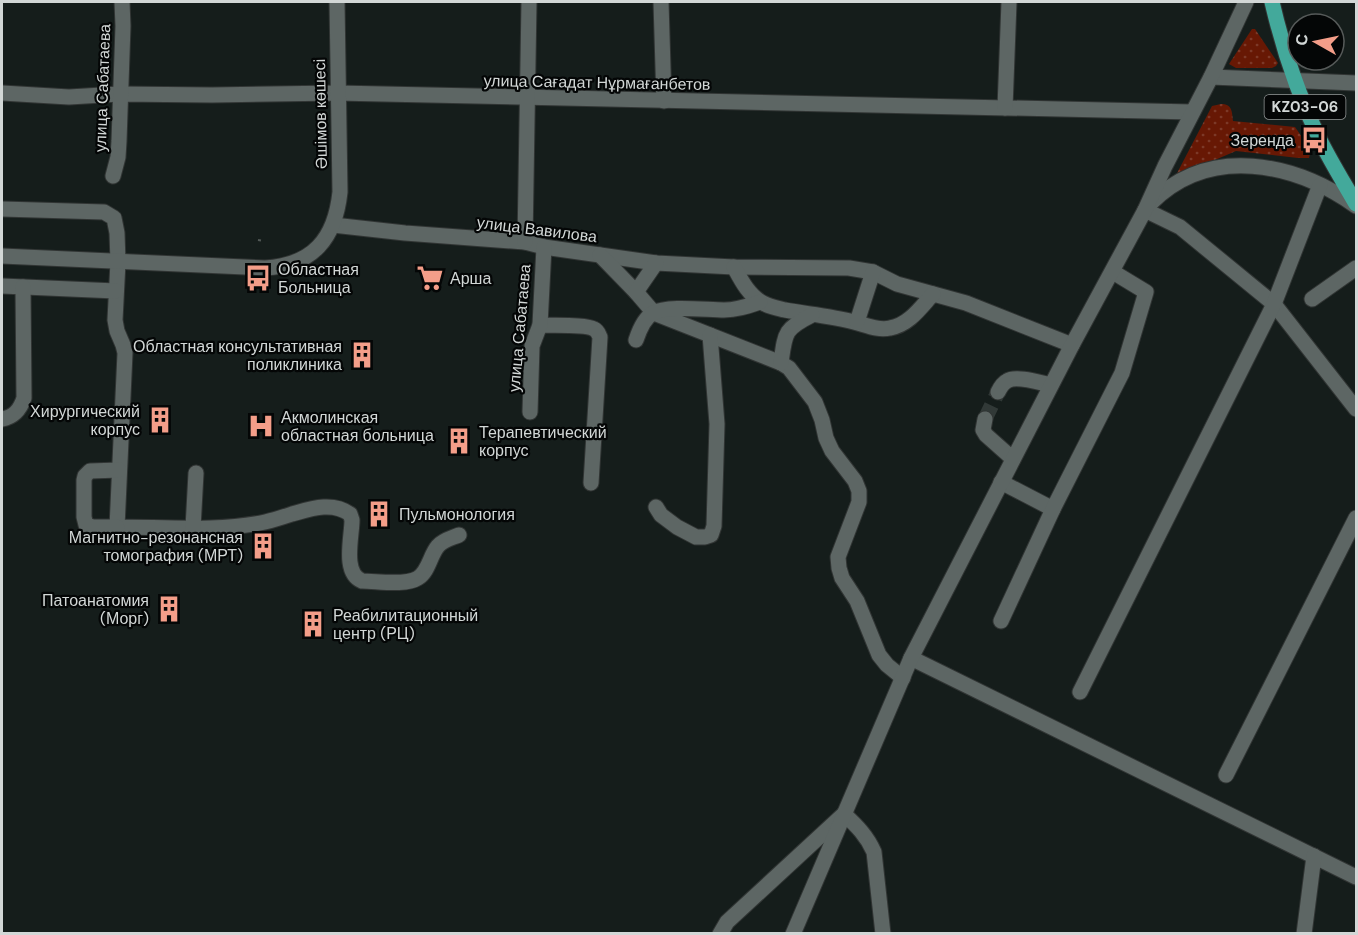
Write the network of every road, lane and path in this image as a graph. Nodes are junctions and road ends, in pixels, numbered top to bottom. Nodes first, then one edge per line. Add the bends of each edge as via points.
1 (122, 2) edge
2 (337, 2) edge
3 (529, 2) edge
4 (661, 2) edge
5 (1009, 2) edge
6 (1246, 2) edge
7 (1272, 2) edge
8 (1211, 77) junction
9 (1295, 80) junction
10 (1356, 83) edge
11 (2, 93) edge
12 (338, 93) junction
13 (119, 94) junction
14 (528, 98) junction
15 (664, 101) junction
16 (1005, 108) junction
17 (1192, 112) junction
18 (113, 176) dead end
19 (1320, 184) junction
20 (1356, 205) edge
21 (2, 209) edge
22 (1145, 210) junction
23 (333, 225) junction
24 (258, 240) dead end
25 (264, 241) dead end
26 (525, 242) junction
27 (544, 247) junction
28 (600, 255) junction
29 (2, 256) edge
30 (118, 262) junction
31 (656, 263) junction
32 (734, 267) junction
33 (1356, 268) edge
34 (873, 272) junction
35 (1113, 272) junction
36 (2, 286) edge
37 (23, 287) junction
38 (116, 291) junction
39 (636, 292) junction
40 (933, 294) junction
41 (1312, 299) dead end
42 (765, 304) junction
43 (1274, 304) junction
44 (654, 313) junction
45 (812, 315) junction
46 (857, 322) junction
47 (540, 325) junction
48 (710, 335) junction
49 (785, 336) junction
50 (636, 340) dead end
51 (1072, 345) junction
52 (781, 363) junction
53 (1051, 385) junction
54 (998, 393) tunnel mouth
55 (1356, 409) edge
56 (531, 412) dead end
57 (2, 419) edge
58 (985, 419) dead end
59 (1013, 459) junction
60 (119, 470) junction
61 (196, 473) dead end
62 (1001, 482) junction
63 (591, 483) dead end
64 (656, 507) dead end
65 (1053, 509) junction
66 (1356, 518) edge
67 (117, 527) junction
68 (193, 528) junction
69 (459, 535) dead end
70 (1001, 621) dead end
71 (911, 658) junction
72 (903, 678) junction
73 (1080, 692) dead end
74 (1226, 775) dead end
75 (844, 814) junction
76 (1314, 856) junction
77 (1356, 877) edge
78 (720, 933) edge
79 (793, 933) edge
80 (883, 933) edge
81 (1304, 933) edge

1 - 13 street, улица Сабатаева
2 - 12 street, Әшімов көшесі
3 - 14 street
4 - 15 street
5 - 16 street
6 - 8 street
7 - 9 main road, KZ03-06
8 - 9 street
8 - 17 street
9 - 10 street
9 - 20 main road, KZ03-06 via 1320,142
11 - 13 street, улица Сағадат Нұрмағанбетов via 69,97
12 - 13 street, улица Сағадат Нұрмағанбетов
12 - 14 street, улица Сағадат Нұрмағанбетов
12 - 23 street, Әшімов көшесі via 340,192
13 - 18 street, улица Сабатаева via 118,157
14 - 15 street, улица Сағадат Нұрмағанбетов
14 - 26 street
15 - 16 street, улица Сағадат Нұрмағанбетов
16 - 17 street, улица Сағадат Нұрмағанбетов
17 - 22 street
19 - 20 street
19 - 22 street via 1261,167 1220,167 1171,186
19 - 43 street
21 - 30 street via 106,213 116,223
22 - 35 street
22 - 43 street via 1180,227
23 - 26 street, улица Вавилова
23 - 30 street via 309,255 280,267
24 - 25 path
26 - 27 street, улица Вавилова
27 - 28 street, улица Вавилова
27 - 47 street, улица Сабатаева
28 - 31 street, улица Вавилова
28 - 39 street
29 - 30 street
30 - 38 street
31 - 32 street, улица Вавилова
31 - 39 street
32 - 34 street, улица Вавилова via 849,267
32 - 42 street via 752,294
33 - 41 street
34 - 40 street, улица Вавилова via 897,284
34 - 46 street
35 - 51 street
35 - 65 street via 1146,292 1122,374
36 - 37 street
37 - 38 street
37 - 57 street via 24,398 16,413
38 - 60 street via 115,326 125,353
39 - 44 street
40 - 46 street via 896,327 874,328
40 - 51 street, улица Вавилова
42 - 44 street via 724,310 666,309
42 - 45 street
42 - 49 street
43 - 55 street
43 - 73 street
44 - 48 street
44 - 50 street
45 - 46 street
45 - 49 street via 794,325
47 - 56 street, улица Сабатаева via 532,346
47 - 63 street via 585,327 599,333
48 - 52 street
48 - 64 street via 717,424 711,535 696,537 677,527
49 - 52 street
51 - 53 street
52 - 72 street via 815,402 832,451 859,491 859,502 838,557 839,568 879,655
53 - 54 street via 1009,379
53 - 59 street
58 - 59 street via 986,435
59 - 62 street
60 - 67 street
60 - 67 street via 90,471 84,480 86,525
61 - 68 street
62 - 65 street
62 - 71 street
65 - 70 street
66 - 74 street
67 - 68 street
68 - 69 street via 264,522 314,508 339,508 350,514 352,520 350,561 352,573 362,581 404,582 419,578 437,547
71 - 72 street
71 - 76 street
72 - 75 street
75 - 78 street via 727,922
75 - 79 street
75 - 80 street via 869,840 874,852
76 - 77 street
76 - 81 street

